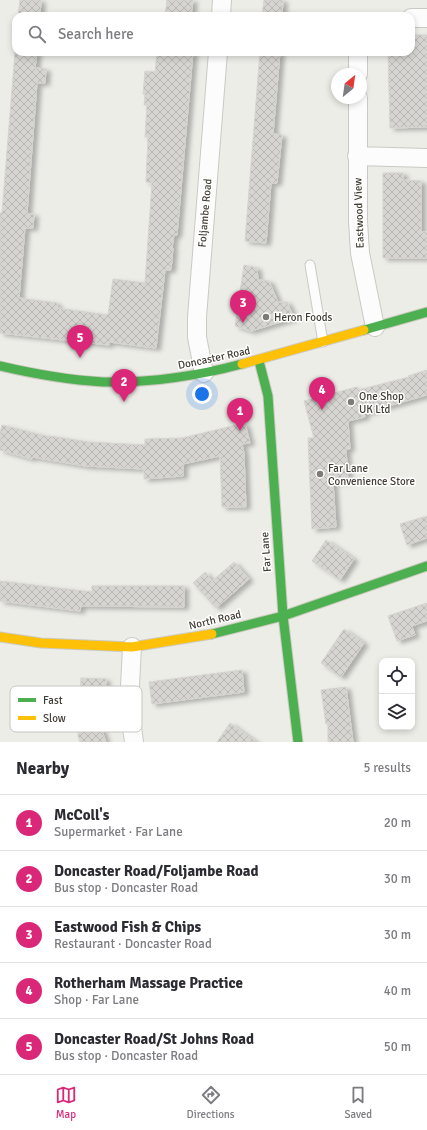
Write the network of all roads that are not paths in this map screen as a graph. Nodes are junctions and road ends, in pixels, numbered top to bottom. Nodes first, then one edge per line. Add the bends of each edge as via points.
1 (222, 0) edge
2 (221, 12) edge
3 (415, 18) edge
4 (427, 18) edge
5 (218, 56) edge
6 (358, 56) edge
7 (358, 68) edge
8 (358, 104) edge
9 (357, 156) junction
10 (427, 158) edge
11 (310, 265) dead end
12 (427, 312) edge
13 (375, 327) junction
14 (323, 342) junction
15 (259, 361) junction
16 (0, 366) edge
17 (204, 373) junction
18 (427, 566) edge
19 (283, 616) junction
20 (0, 637) edge
21 (132, 647) junction
22 (130, 686) edge
23 (133, 732) edge
24 (134, 742) edge
25 (298, 742) edge

1 - 2 street
3 - 4 street
5 - 17 street, Foljambe Road via 197,317 197,337
6 - 7 street
8 - 9 street, Eastwood View
9 - 10 street
9 - 13 street, Eastwood View via 360,253
11 - 14 lane
12 - 13 street, Doncaster Road
13 - 14 street, Doncaster Road
14 - 15 street, Doncaster Road
15 - 17 street, Doncaster Road
15 - 19 street, Far Lane via 268,396
16 - 17 street, Doncaster Road via 57,377 111,382 162,380
18 - 19 street, North Road
19 - 21 street, North Road via 208,634
19 - 25 street, Far Lane
20 - 21 street, North Road via 41,643
21 - 22 street
23 - 24 street

